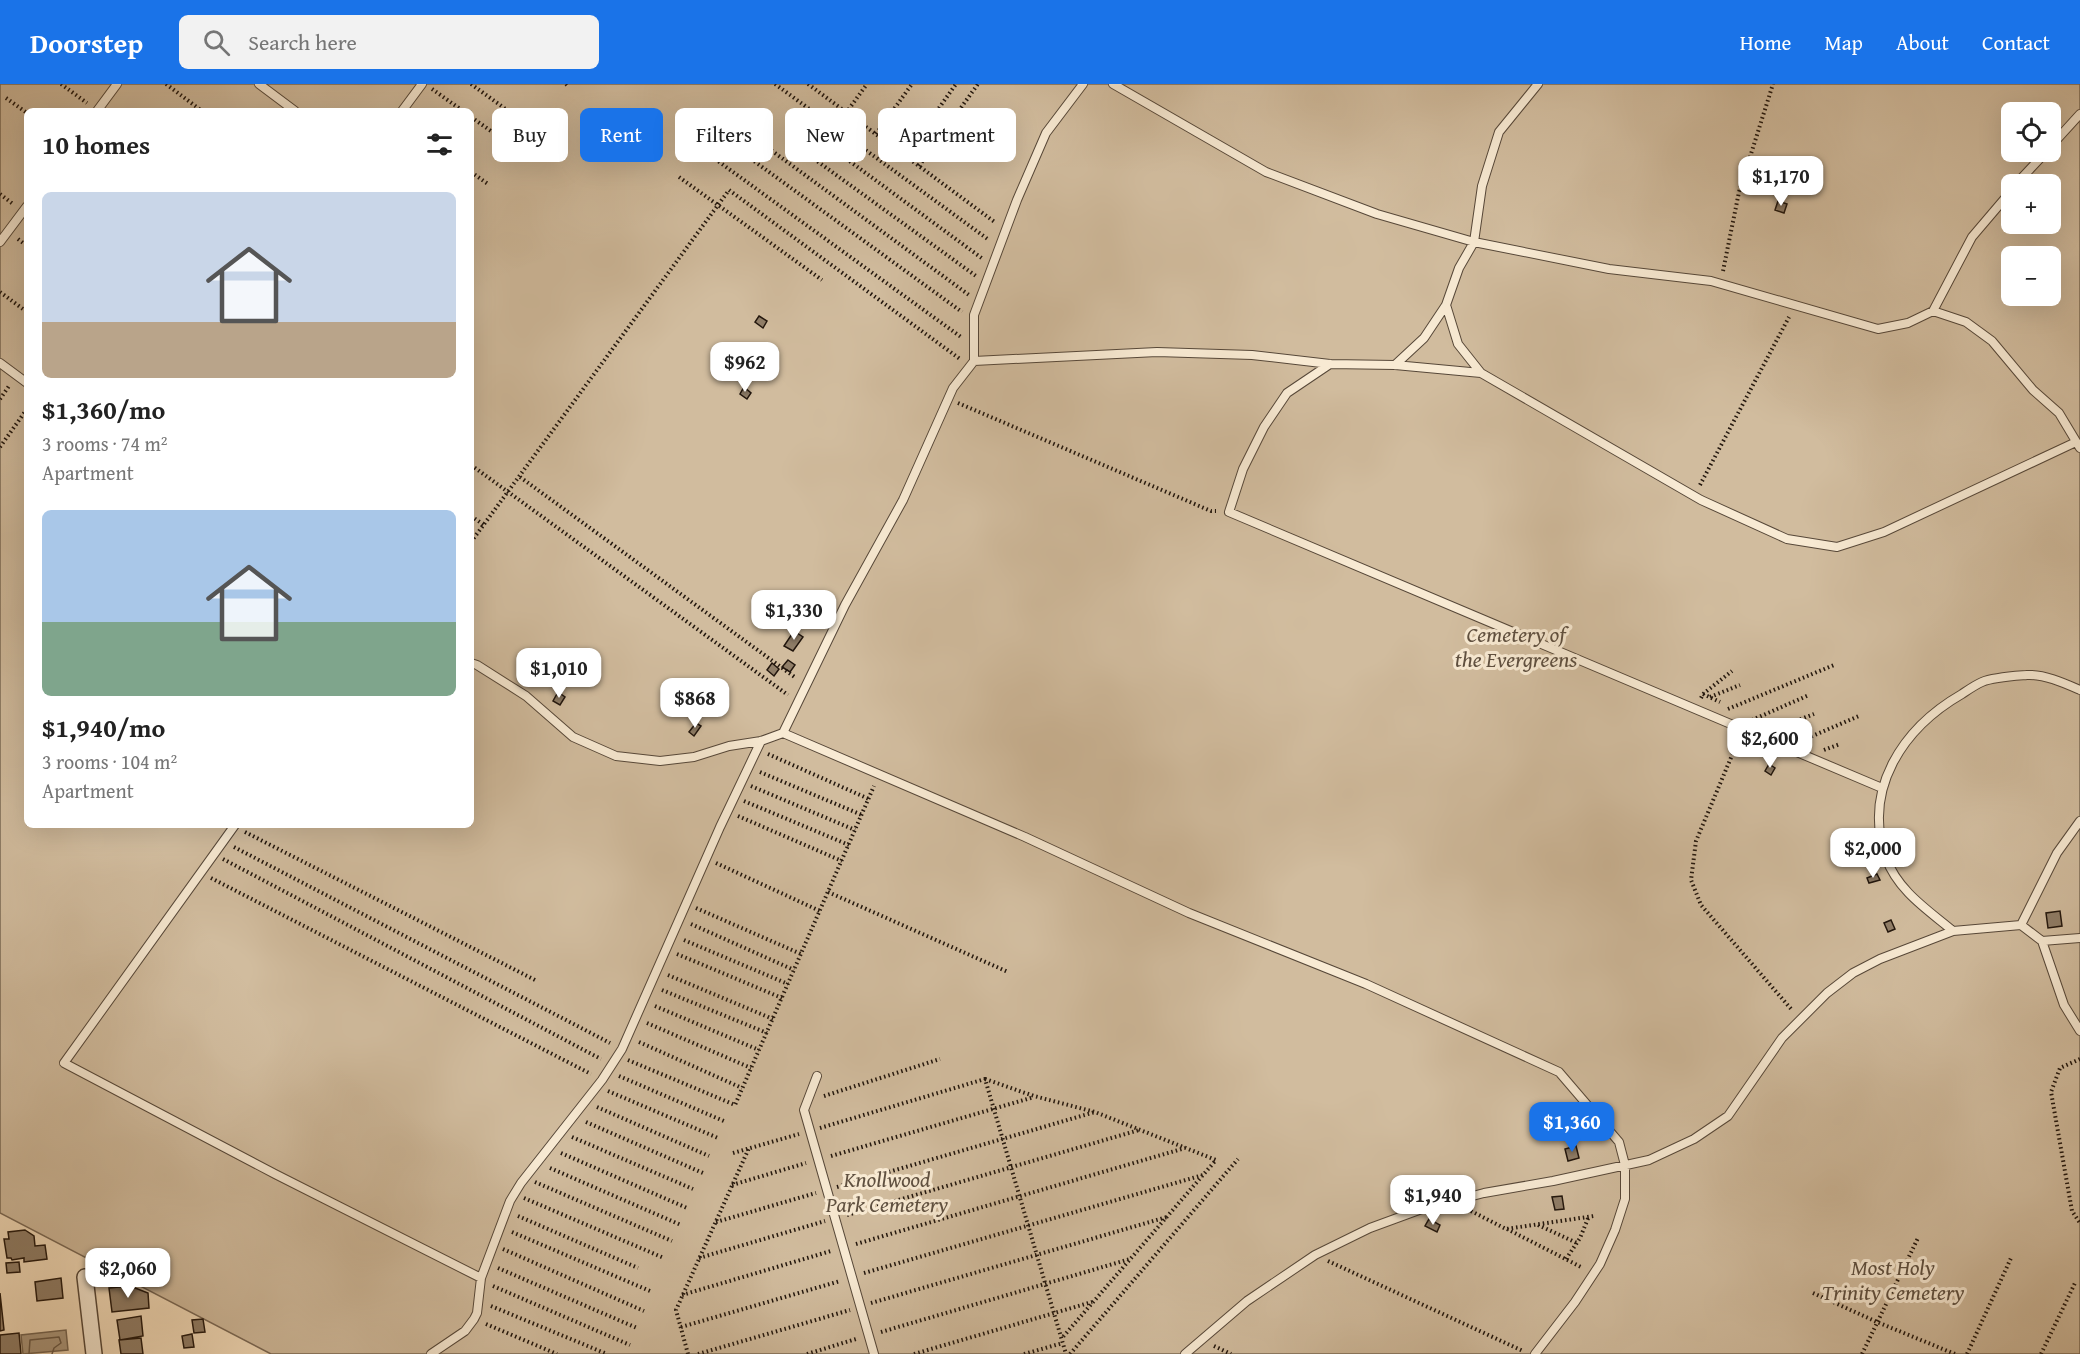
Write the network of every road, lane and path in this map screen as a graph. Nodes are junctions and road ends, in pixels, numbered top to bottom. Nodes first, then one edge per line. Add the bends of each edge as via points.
1 (60, 84) edge
2 (117, 84) edge
3 (166, 84) edge
4 (259, 84) edge
5 (424, 84) edge
6 (471, 84) edge
7 (775, 84) edge
8 (808, 84) edge
9 (867, 84) edge
10 (912, 84) edge
11 (956, 84) edge
12 (978, 84) edge
13 (1083, 84) edge
14 (1113, 84) edge
15 (1539, 84) edge
16 (1773, 84) edge
17 (6, 98) dead end
18 (93, 108) edge
19 (99, 108) edge
20 (198, 108) edge
21 (291, 108) edge
22 (404, 108) edge
23 (459, 108) edge
24 (505, 108) edge
25 (839, 108) edge
26 (850, 108) edge
27 (939, 108) edge
28 (24, 111) edge
29 (2080, 114) edge
30 (474, 119) edge
31 (866, 128) edge
32 (492, 132) edge
33 (876, 135) joint
34 (2061, 135) edge
35 (773, 152) edge
36 (719, 162) edge
37 (755, 162) edge
38 (818, 162) edge
39 (851, 162) edge
40 (913, 162) edge
41 (2037, 162) edge
42 (919, 166) junction
43 (474, 174) edge
44 (2025, 174) edge
45 (679, 177) dead end
46 (488, 184) dead end
47 (2001, 203) edge
48 (718, 205) junction
49 (24, 210) edge
50 (1006, 230) junction
51 (0, 242) edge
52 (1474, 242) junction
53 (1000, 248) junction
54 (993, 266) junction
55 (822, 280) dead end
56 (986, 284) junction
57 (1721, 284) junction
58 (0, 292) edge
59 (979, 302) junction
60 (1446, 305) junction
61 (1796, 306) junction
62 (24, 310) edge
63 (1933, 311) junction
64 (974, 321) junction
65 (974, 346) junction
66 (0, 363) edge
67 (971, 364) junction
68 (1330, 364) junction
69 (1395, 365) junction
70 (1481, 373) junction
71 (24, 381) edge
72 (948, 399) junction
73 (24, 413) edge
74 (2078, 445) edge
75 (0, 447) edge
76 (474, 467) edge
77 (520, 477) junction
78 (509, 492) junction
79 (1694, 496) junction
80 (1229, 512) junction
81 (474, 518) edge
82 (484, 525) junction
83 (474, 538) edge
84 (474, 664) edge
85 (1834, 665) dead end
86 (1732, 670) dead end
87 (806, 685) junction
88 (1740, 685) dead end
89 (2080, 690) edge
90 (1809, 695) dead end
91 (1710, 697) junction
92 (798, 702) junction
93 (1720, 702) dead end
94 (1814, 714) dead end
95 (1711, 716) junction
96 (1859, 716) dead end
97 (1740, 728) junction
98 (783, 733) junction
99 (1758, 736) junction
100 (761, 741) junction
101 (1785, 748) junction
102 (766, 754) dead end
103 (758, 771) dead end
104 (880, 774) junction
105 (751, 786) dead end
106 (1882, 788) junction
107 (868, 800) junction
108 (744, 801) dead end
109 (862, 815) junction
110 (737, 816) dead end
111 (2080, 821) edge
112 (233, 828) edge
113 (238, 828) edge
114 (855, 830) junction
115 (223, 841) junction
116 (849, 845) junction
117 (213, 854) junction
118 (842, 861) junction
119 (716, 863) dead end
120 (200, 872) junction
121 (828, 892) junction
122 (695, 908) dead end
123 (820, 910) junction
124 (688, 923) dead end
125 (2021, 925) junction
126 (1953, 931) junction
127 (673, 935) junction
128 (2080, 938) edge
129 (2042, 941) junction
130 (666, 949) junction
131 (801, 954) junction
132 (657, 970) junction
133 (794, 970) junction
134 (1008, 972) dead end
135 (537, 981) dead end
136 (788, 984) junction
137 (650, 985) junction
138 (782, 998) junction
139 (643, 1000) junction
140 (635, 1018) junction
141 (773, 1019) junction
142 (1800, 1020) junction
143 (2080, 1031) edge
144 (766, 1033) junction
145 (636, 1041) dead end
146 (622, 1049) junction
147 (759, 1050) junction
148 (627, 1059) dead end
149 (940, 1059) dead end
150 (2080, 1059) edge
151 (613, 1065) junction
152 (751, 1068) junction
153 (617, 1075) dead end
154 (817, 1076) dead end
155 (986, 1079) junction
156 (602, 1080) junction
157 (742, 1088) junction
158 (607, 1091) dead end
159 (1034, 1096) junction
160 (808, 1101) junction
161 (595, 1106) dead end
162 (994, 1108) junction
163 (1095, 1112) junction
164 (583, 1121) dead end
165 (726, 1122) dead end
166 (1140, 1130) junction
167 (810, 1131) junction
168 (570, 1136) dead end
169 (718, 1138) dead end
170 (1003, 1139) junction
171 (749, 1148) junction
172 (1185, 1148) junction
173 (557, 1152) dead end
174 (733, 1153) dead end
175 (709, 1156) dead end
176 (1238, 1159) dead end
177 (818, 1160) junction
178 (1625, 1165) junction
179 (546, 1166) dead end
180 (1011, 1167) junction
181 (703, 1173) dead end
182 (1203, 1175) junction
183 (533, 1181) dead end
184 (732, 1185) junction
185 (693, 1189) dead end
186 (827, 1190) junction
187 (1020, 1196) junction
188 (522, 1198) dead end
189 (687, 1208) dead end
190 (1465, 1208) dead end
191 (515, 1214) dead end
192 (1167, 1217) junction
193 (835, 1218) junction
194 (716, 1222) junction
195 (2080, 1223) edge
196 (1538, 1224) junction
197 (681, 1225) dead end
198 (1028, 1226) junction
199 (1506, 1229) junction
200 (508, 1230) dead end
201 (1918, 1238) dead end
202 (672, 1241) dead end
203 (1577, 1243) junction
204 (844, 1248) junction
205 (502, 1249) dead end
206 (1037, 1255) junction
207 (699, 1257) junction
208 (664, 1258) dead end
209 (2011, 1258) dead end
210 (1130, 1259) junction
211 (1566, 1259) junction
212 (1326, 1261) dead end
213 (498, 1268) dead end
214 (638, 1268) dead end
215 (1594, 1274) junction
216 (85, 1277) dead end
217 (852, 1277) junction
218 (481, 1278) junction
219 (2075, 1282) dead end
220 (1046, 1284) junction
221 (650, 1291) dead end
222 (1813, 1293) dead end
223 (682, 1295) junction
224 (479, 1301) junction
225 (1094, 1302) junction
226 (861, 1306) junction
227 (644, 1311) dead end
228 (1054, 1313) junction
229 (474, 1319) junction
230 (1877, 1322) junction
231 (681, 1327) junction
232 (637, 1328) dead end
233 (869, 1336) junction
234 (1062, 1341) junction
235 (1210, 1344) dead end
236 (630, 1346) dead end
237 (94, 1354) edge
238 (431, 1354) edge
239 (557, 1354) edge
240 (607, 1354) edge
241 (688, 1354) edge
242 (698, 1354) edge
243 (807, 1354) edge
244 (874, 1354) edge
245 (914, 1354) edge
246 (1024, 1354) edge
247 (1068, 1354) edge
248 (1185, 1354) edge
249 (1231, 1354) edge
250 (1529, 1354) edge
251 (1535, 1354) edge
252 (1862, 1354) edge
253 (1955, 1354) edge
254 (1967, 1354) edge
255 (2041, 1354) edge

1 - 18 path
2 - 19 lane
3 - 20 path
4 - 21 lane
5 - 22 lane
5 - 23 path
6 - 24 path
7 - 53 path
8 - 25 path
9 - 26 path
10 - 33 path
11 - 27 path
12 - 42 path
13 - 50 lane via 1046,133
14 - 52 lane via 1266,172 1377,214
15 - 52 lane via 1499,132 1482,186
16 - 57 path via 1739,192
17 - 28 path
29 - 34 lane
30 - 32 path
31 - 33 path
35 - 59 path
36 - 65 path
37 - 64 path
38 - 56 path
39 - 54 path
40 - 42 path
41 - 44 lane
42 - 50 path
43 - 46 path
45 - 48 path
47 - 63 lane via 1972,237
48 - 55 path
48 - 67 path via 729,190
48 - 77 path
49 - 51 lane
50 - 53 lane
52 - 57 lane via 1609,269
52 - 60 lane via 1459,268
53 - 54 lane
54 - 56 lane
56 - 59 lane
57 - 61 lane
58 - 62 path
59 - 64 lane
60 - 69 lane via 1424,338
60 - 70 lane via 1458,344
61 - 63 lane via 1878,329 1908,323
61 - 79 path
63 - 74 lane via 1966,322 1992,341 2033,390 2059,413
64 - 65 lane
65 - 67 lane
66 - 71 lane
67 - 68 lane via 1157,352 1252,355
67 - 72 lane
68 - 69 lane
68 - 80 lane via 1287,393 1264,427
69 - 70 lane
70 - 79 lane
72 - 80 path via 1211,511
72 - 87 lane via 903,500
73 - 75 path
74 - 79 lane via 1884,532 1837,547 1787,539
76 - 78 path
77 - 78 path
77 - 87 path
78 - 82 path
78 - 92 path
80 - 95 lane
81 - 82 path
82 - 83 path
84 - 100 lane via 526,696 573,737 616,756 660,761
85 - 95 path
86 - 91 path via 1703,694
87 - 92 lane
88 - 91 path
89 - 106 lane via 2029,675 1983,682 1940,706 1914,730 1892,761
90 - 97 path
91 - 93 path
92 - 98 lane
94 - 99 path
95 - 97 lane
96 - 101 path
97 - 99 lane
97 - 142 path via 1696,841 1691,880 1701,906
98 - 100 lane
98 - 104 lane
99 - 101 lane
100 - 127 lane
101 - 106 lane
102 - 107 path
103 - 109 path
104 - 107 path
104 - 178 lane via 1189,913 1366,984 1559,1072 1619,1142
105 - 114 path
106 - 126 lane via 1879,827 1886,859 1902,888
107 - 109 path
108 - 116 path
109 - 114 path
110 - 118 path
111 - 125 lane via 2057,853
112 - 115 lane
113 - 135 path
114 - 116 path
115 - 117 lane
115 - 146 path
116 - 118 path
117 - 120 lane
117 - 151 path
118 - 121 path
119 - 123 path
120 - 156 path
120 - 218 lane via 64,1063
121 - 123 path
121 - 134 path
122 - 131 path
123 - 131 path
124 - 133 path
125 - 126 lane
125 - 129 lane
126 - 142 lane via 1853,973
127 - 130 lane
127 - 136 path
128 - 129 lane
129 - 143 lane via 2064,1005
130 - 132 lane
130 - 138 path
131 - 133 path
132 - 137 lane
132 - 141 path
133 - 136 path
136 - 138 path
137 - 139 lane
137 - 144 path
138 - 141 path
139 - 140 lane
139 - 147 path
140 - 146 lane
140 - 152 path
141 - 144 path
142 - 178 lane via 1782,1038 1728,1116 1694,1139 1649,1160
144 - 147 path
145 - 157 path
146 - 151 lane
147 - 152 path
148 - 157 path via 735,1105
149 - 160 path
150 - 195 path via 2060,1068 2051,1092 2072,1211
151 - 156 lane
152 - 157 path
153 - 165 path
154 - 160 lane
155 - 159 path
155 - 162 path
155 - 167 path
156 - 218 lane via 510,1201
158 - 169 path
159 - 162 path
159 - 163 path
160 - 167 lane via 804,1110
161 - 175 path
162 - 170 path
162 - 177 path
163 - 166 path
163 - 170 path
164 - 181 path
166 - 172 path
166 - 180 path
167 - 171 path
167 - 177 lane
168 - 185 path
170 - 180 path
170 - 186 path
171 - 174 path
171 - 184 path
172 - 182 path via 1216,1160
172 - 187 path
173 - 189 path
176 - 247 path
177 - 184 path
177 - 186 lane
178 - 215 lane via 1625,1199
178 - 248 lane via 1484,1193 1370,1228 1314,1255 1247,1301
179 - 197 path
180 - 187 path
180 - 193 path
182 - 192 path
182 - 198 path
183 - 202 path
184 - 194 path
186 - 193 lane
186 - 194 path
187 - 198 path
187 - 204 path
188 - 208 path
190 - 199 path
191 - 214 path
192 - 206 path
192 - 210 path
193 - 204 lane
193 - 207 path
194 - 207 path
196 - 199 path
196 - 203 path
196 - 203 path via 1591,1216
198 - 206 path
198 - 217 path
199 - 211 path
200 - 221 path
201 - 230 path
203 - 211 path
204 - 217 lane
204 - 223 path
205 - 227 path
206 - 220 path
206 - 226 path
207 - 223 path
209 - 254 path
210 - 220 path
210 - 225 path
211 - 215 path
212 - 250 path
213 - 232 path
215 - 251 lane
216 - 237 street
217 - 226 lane
217 - 231 path
218 - 224 lane
218 - 236 path
219 - 255 path
220 - 228 path
220 - 233 path
222 - 230 path
223 - 231 path via 676,1310
224 - 229 lane
224 - 240 path
225 - 228 path
225 - 234 path
226 - 233 lane
226 - 242 path
228 - 234 path
228 - 245 path
229 - 238 lane via 465,1331
229 - 239 path
230 - 252 path
230 - 253 path
231 - 241 path
233 - 243 path
233 - 244 lane
234 - 246 path
234 - 247 path
235 - 249 path

